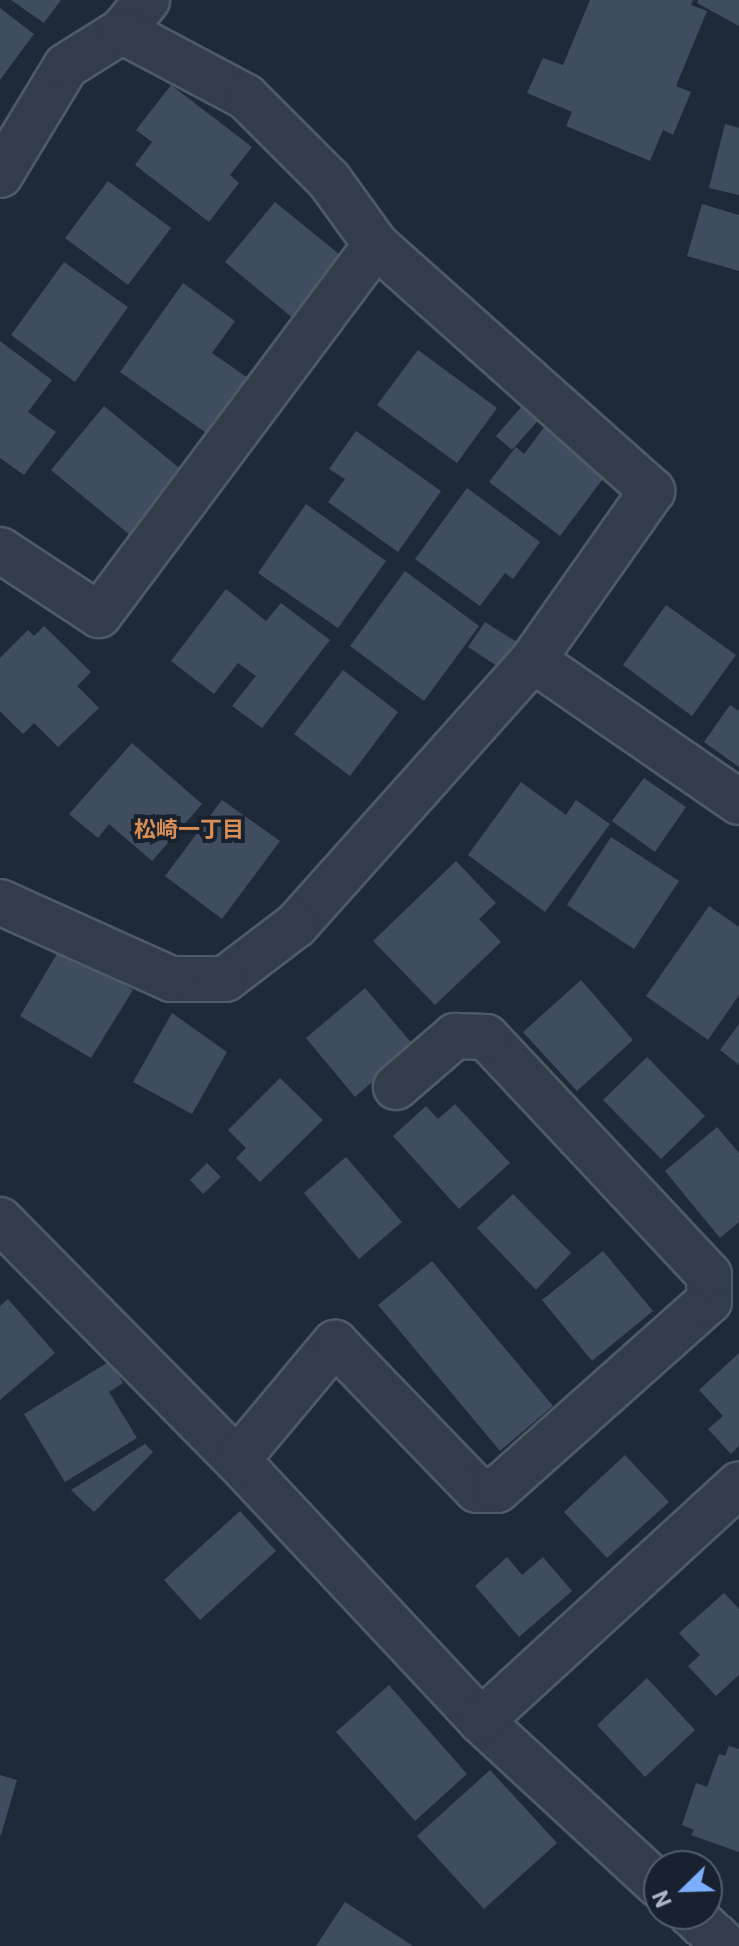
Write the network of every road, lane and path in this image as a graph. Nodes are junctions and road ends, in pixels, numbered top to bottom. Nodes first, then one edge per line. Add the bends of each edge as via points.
1 (135, 15) edge
2 (0, 175) edge
3 (376, 245) junction
4 (0, 550) edge
5 (533, 660) junction
6 (739, 802) edge
7 (0, 902) edge
8 (396, 1087) dead end
9 (0, 1220) edge
10 (237, 1460) junction
11 (739, 1485) edge
12 (481, 1721) junction
13 (643, 1870) edge
14 (708, 1930) edge
15 (726, 1946) edge

1 - 2 street via 66,66
1 - 3 street via 246,97 329,180
3 - 4 street via 99,615
3 - 5 street via 652,491
5 - 6 street
5 - 7 street via 296,925 225,979 171,979
8 - 10 street via 455,1036 486,1037 709,1275 709,1301 497,1490 477,1490 335,1343
9 - 10 street
10 - 12 street
11 - 12 street
12 - 13 street
14 - 15 street

